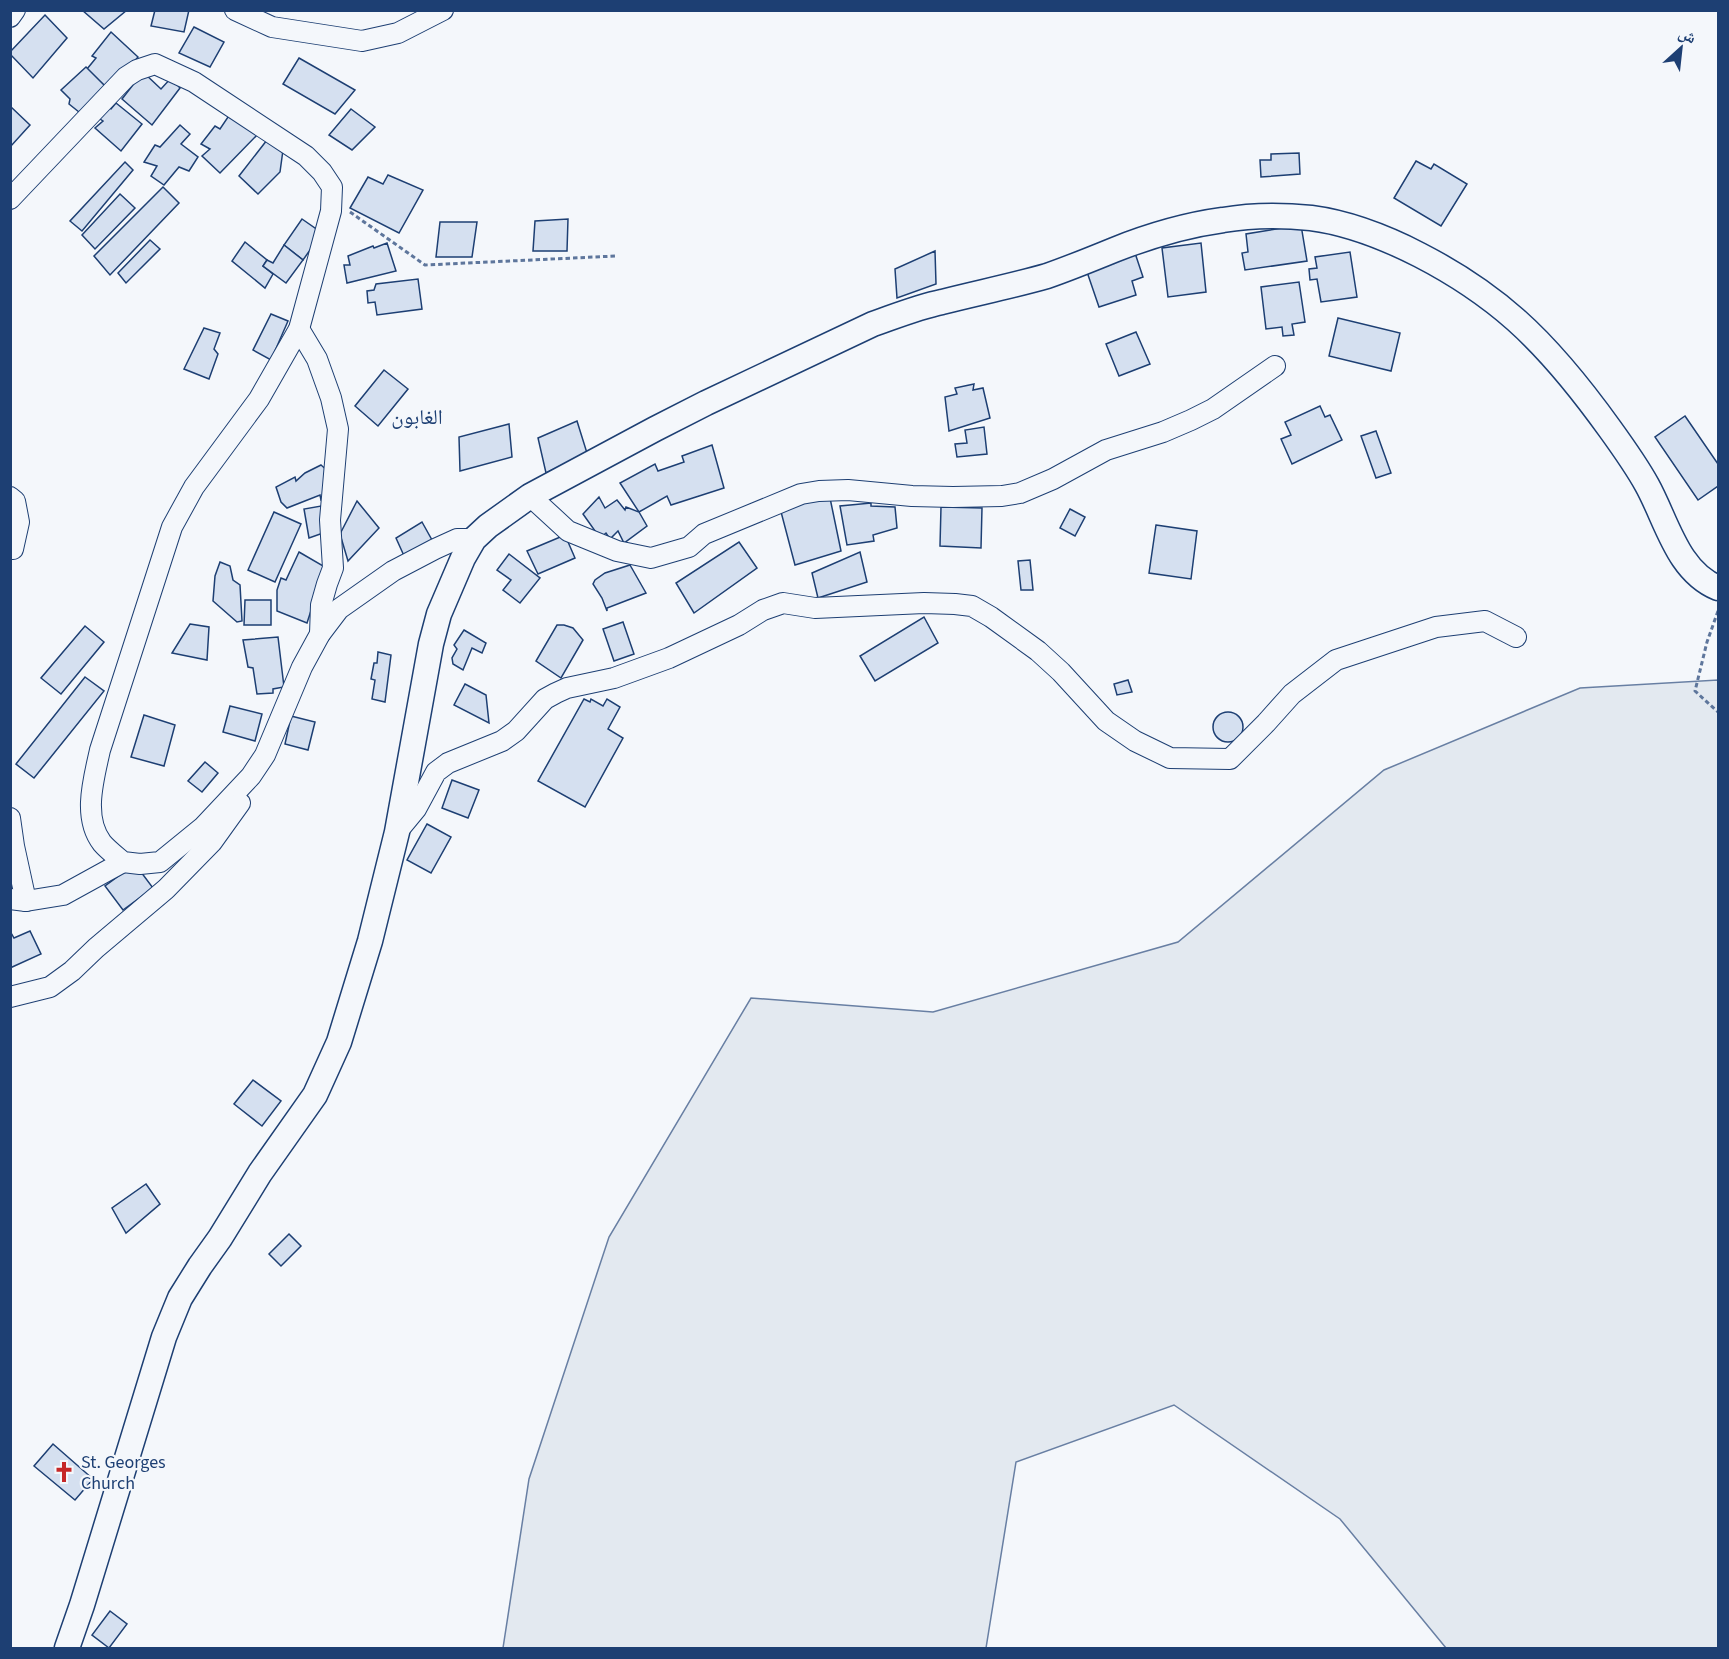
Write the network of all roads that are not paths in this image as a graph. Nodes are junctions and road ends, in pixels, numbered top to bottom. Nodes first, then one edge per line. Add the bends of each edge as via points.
1 (15, 10) edge
2 (235, 10) edge
3 (443, 10) edge
4 (10, 17) edge
5 (10, 199) edge
6 (299, 329) junction
7 (1275, 366) dead end
8 (531, 496) junction
9 (10, 497) edge
10 (474, 538) junction
11 (13, 549) dead end
12 (1719, 588) edge
13 (320, 633) junction
14 (1516, 637) dead end
15 (251, 776) junction
16 (10, 818) edge
17 (397, 832) junction
18 (123, 862) junction
19 (18, 900) edge
20 (10, 997) edge
21 (67, 1648) edge

1 - 4 street
2 - 3 street via 272,27 362,41 398,33
5 - 6 street via 126,77 155,64 194,82 306,156 332,187 331,211
6 - 13 street via 317,360 338,429 330,520 333,568 321,605
6 - 18 street via 259,399 194,487 163,550 93,778 94,825 101,841
7 - 8 street via 1213,409 1163,432 1106,450 1020,493 953,498 819,490 704,534 689,547 651,558 617,551 568,531
8 - 10 main road
8 - 12 main road via 706,403 901,313 1045,276 1139,241 1196,225 1244,217 1312,218 1364,232 1453,272 1515,319 1580,388 1633,462 1679,552 1708,584
9 - 11 street via 15,501 19,522
10 - 13 street via 457,539 393,571 339,609
10 - 17 main road via 439,614 431,644
13 - 15 street via 265,755
14 - 17 street via 1485,621 1436,627 1336,660 1292,694 1230,759 1170,758 1106,721 1049,661 972,606 924,603 815,608 783,603 669,658 614,678 567,688 545,699 502,741 448,763 436,772 416,809
15 - 18 street via 203,826 160,861
15 - 20 street via 243,800 212,842 166,889 50,987
16 - 19 street
17 - 21 main road via 355,993 315,1095 180,1298 164,1337
18 - 19 street via 63,895

